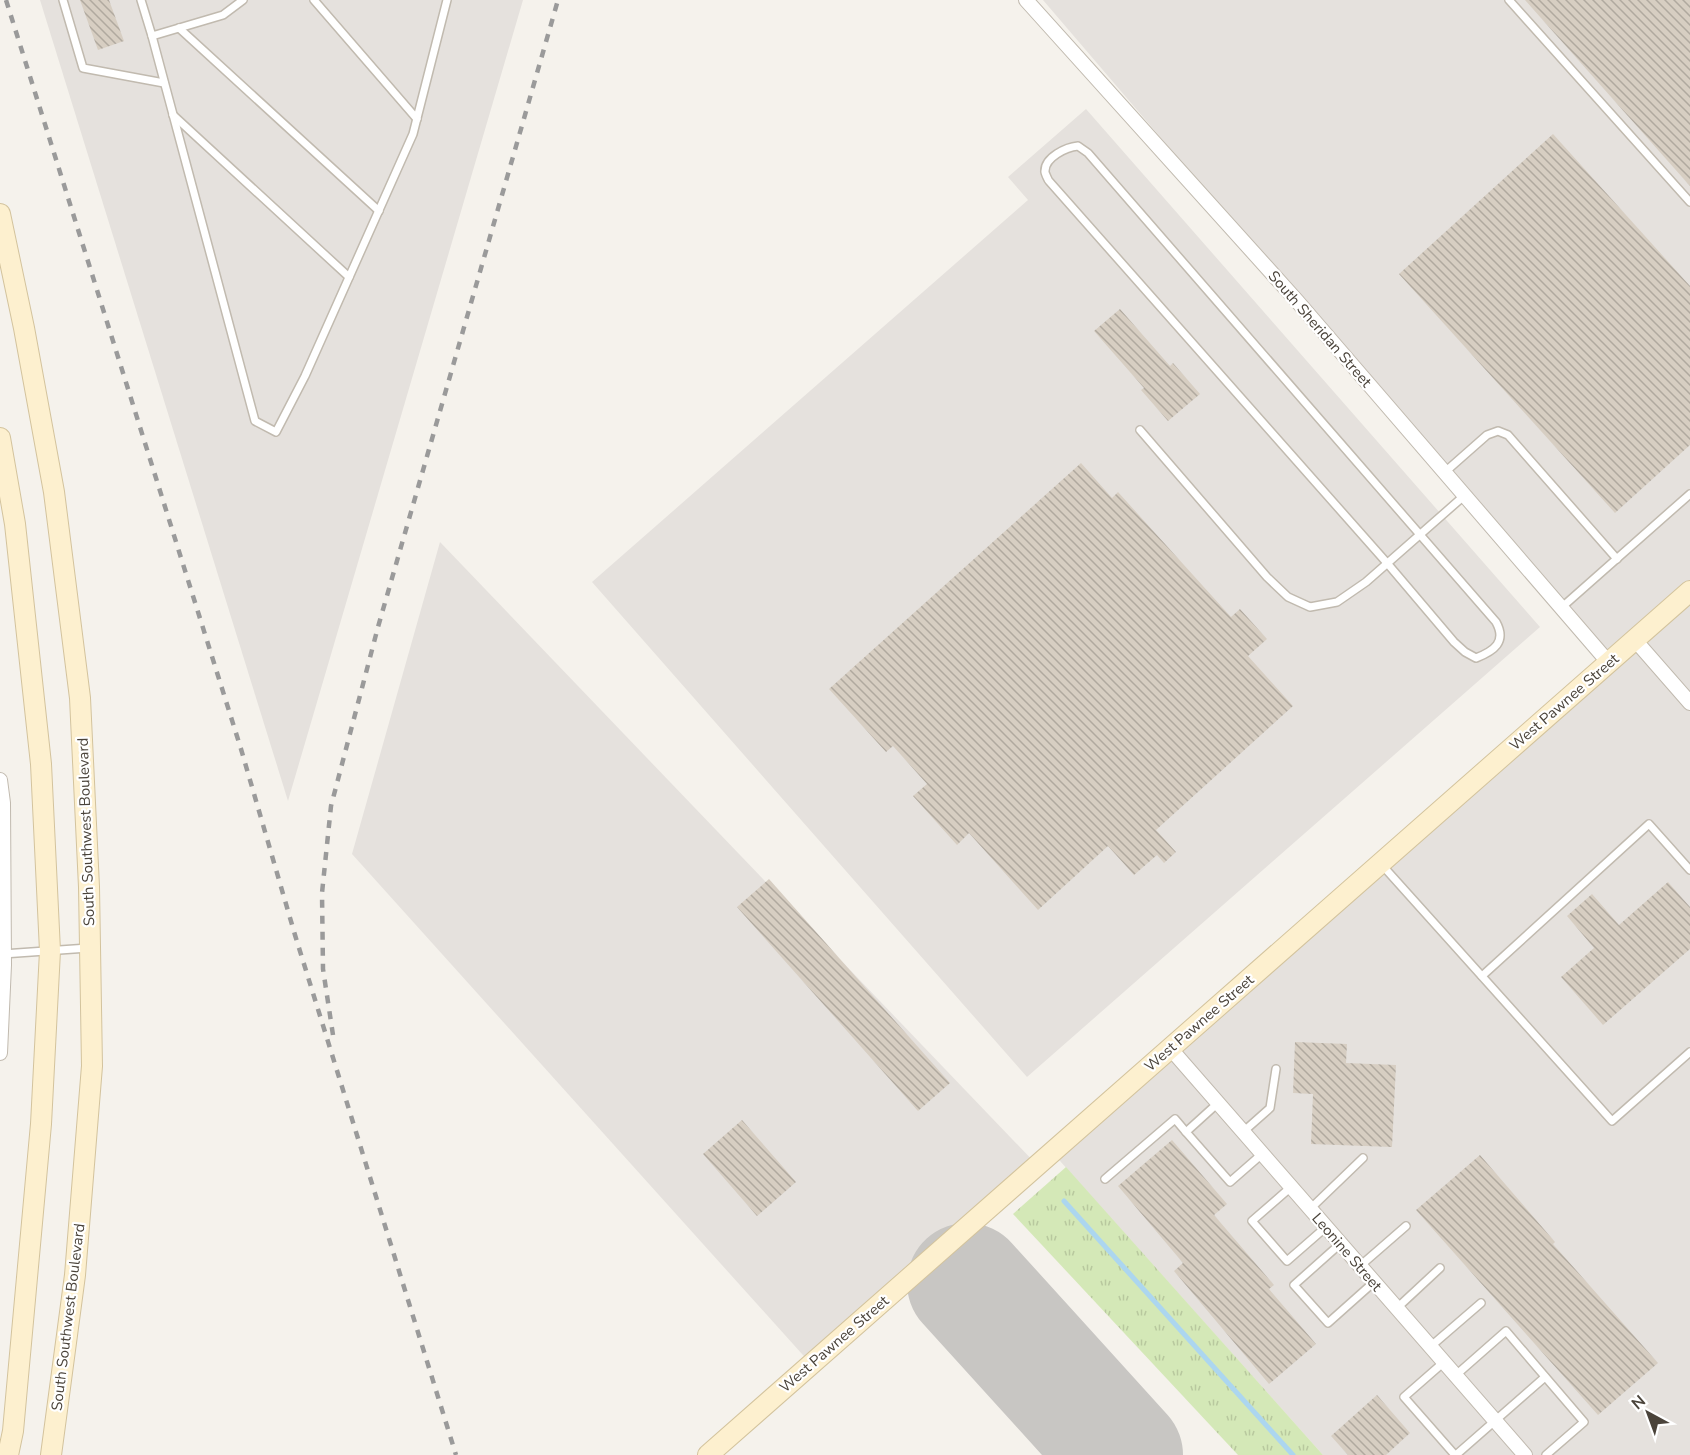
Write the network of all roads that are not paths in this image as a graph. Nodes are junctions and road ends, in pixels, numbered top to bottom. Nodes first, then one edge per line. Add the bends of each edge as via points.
1 (63, 0) edge
2 (141, 0) edge
3 (243, 0) edge
4 (314, 0) edge
5 (447, 0) edge
6 (1026, 0) edge
7 (1509, 0) edge
8 (179, 28) junction
9 (152, 36) junction
10 (164, 83) junction
11 (173, 115) junction
12 (417, 119) junction
13 (1690, 202) edge
14 (379, 211) junction
15 (0, 214) edge
16 (349, 277) junction
17 (1140, 430) dead end
18 (0, 438) edge
19 (1445, 472) junction
20 (1690, 494) edge
21 (1465, 495) junction
22 (1421, 534) junction
23 (1617, 559) junction
24 (1387, 563) junction
25 (1690, 591) edge
26 (1561, 608) junction
27 (1635, 640) junction
28 (1609, 663) junction
29 (1690, 703) edge
30 (0, 780) edge
31 (1381, 863) junction
32 (1690, 870) edge
33 (90, 947) junction
34 (50, 951) junction
35 (2, 954) edge
36 (1482, 976) junction
37 (1, 1022) edge
38 (1170, 1048) junction
39 (1690, 1052) edge
40 (0, 1053) edge
41 (1276, 1069) dead end
42 (1218, 1103) junction
43 (1186, 1132) junction
44 (1243, 1132) junction
45 (1262, 1154) junction
46 (1363, 1158) dead end
47 (1105, 1179) dead end
48 (1291, 1187) junction
49 (1310, 1209) junction
50 (1406, 1226) dead end
51 (1326, 1227) junction
52 (1340, 1244) junction
53 (1360, 1266) junction
54 (1440, 1269) dead end
55 (1374, 1282) junction
56 (1481, 1303) dead end
57 (1396, 1308) junction
58 (1430, 1347) junction
59 (1444, 1362) junction
60 (1455, 1376) junction
61 (1545, 1377) junction
62 (1495, 1421) junction
63 (714, 1453) edge
64 (9, 1455) edge
65 (51, 1455) edge
66 (1456, 1455) edge
67 (1525, 1455) edge
68 (1546, 1455) edge

1 - 10 lane via 83,68
2 - 9 lane
3 - 8 lane via 223,15
4 - 12 lane
5 - 12 lane
6 - 19 street, South Sheridan Street
7 - 13 lane
8 - 9 lane
8 - 14 lane
9 - 10 lane
10 - 11 lane
11 - 16 lane
11 - 16 lane via 255,421 276,432
12 - 14 lane
14 - 16 lane
15 - 33 main road, South Southwest Boulevard via 54,492 77,675
17 - 24 lane via 1288,597 1310,607 1337,602
18 - 34 main road via 15,524 41,764
19 - 21 street, South Sheridan Street
19 - 23 lane via 1487,435 1498,431 1508,435
20 - 23 lane
21 - 22 lane
21 - 26 street, South Sheridan Street
22 - 24 lane
22 - 24 lane via 1496,622 1501,631 1499,642 1488,653 1476,658 1459,647
22 - 24 lane via 1088,153 1078,146 1067,147 1056,155 1047,164 1049,181
23 - 26 lane
25 - 27 main road, West Pawnee Street
26 - 28 street, South Sheridan Street
27 - 28 main road, West Pawnee Street
27 - 29 street
28 - 31 main road, West Pawnee Street
30 - 35 street
31 - 36 lane
31 - 38 main road, West Pawnee Street
32 - 36 lane via 1649,824
33 - 34 lane
33 - 65 main road, South Southwest Boulevard via 92,1066 75,1275
34 - 35 lane
34 - 64 main road via 41,1124
35 - 37 street
36 - 39 lane via 1612,1121
37 - 40 street
38 - 42 street, Leonine Street
38 - 63 main road, West Pawnee Street
41 - 44 lane via 1270,1108
42 - 43 lane
42 - 44 street, Leonine Street
43 - 45 lane via 1230,1182
43 - 47 lane via 1175,1119
44 - 45 street, Leonine Street
45 - 48 street, Leonine Street
46 - 49 lane
48 - 49 street, Leonine Street
48 - 51 lane via 1251,1221 1287,1261
49 - 51 street, Leonine Street
50 - 53 lane
51 - 52 street, Leonine Street
52 - 53 street, Leonine Street
52 - 55 lane via 1294,1285 1328,1323
53 - 55 street, Leonine Street
54 - 57 lane
55 - 57 street, Leonine Street
56 - 58 lane
57 - 58 street, Leonine Street
58 - 59 street, Leonine Street
59 - 60 street, Leonine Street
59 - 66 lane via 1404,1397
60 - 61 lane via 1506,1331
60 - 62 street, Leonine Street
61 - 62 lane
61 - 68 lane via 1584,1422
62 - 66 lane
62 - 67 street, Leonine Street

